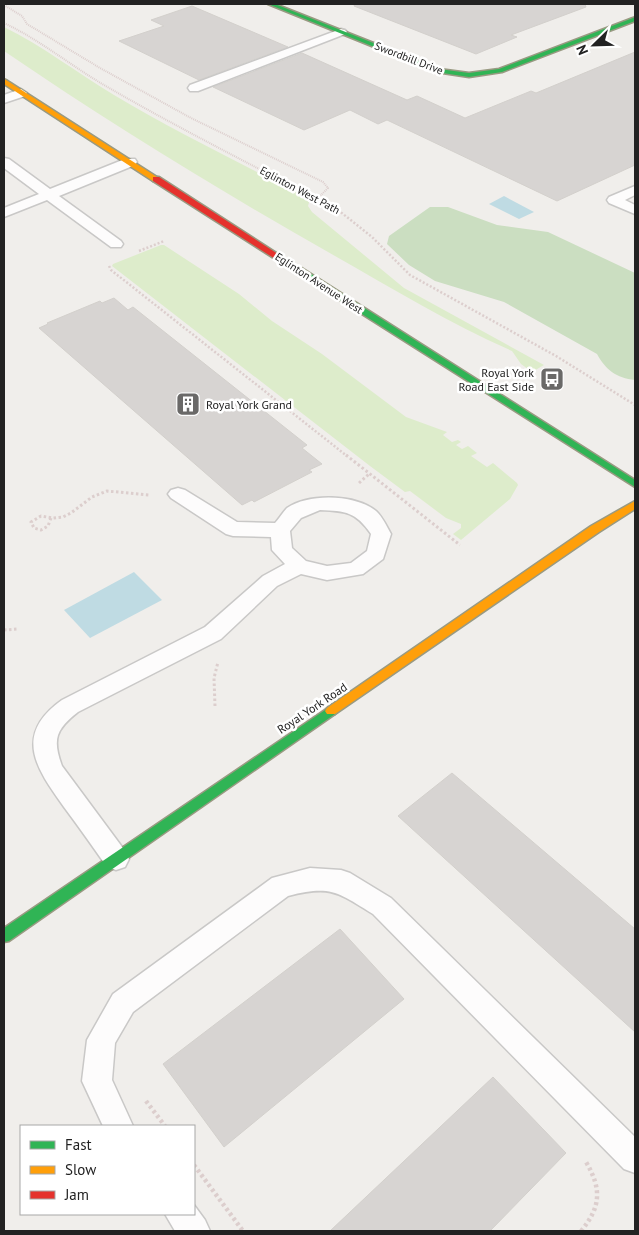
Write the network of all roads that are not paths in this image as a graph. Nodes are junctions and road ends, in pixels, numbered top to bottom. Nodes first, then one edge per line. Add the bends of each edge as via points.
1 (271, 4) edge
2 (635, 19) edge
3 (341, 32) junction
4 (4, 81) edge
5 (194, 88) dead end
6 (21, 93) junction
7 (4, 99) edge
8 (4, 162) edge
9 (130, 162) junction
10 (635, 190) edge
11 (50, 196) junction
12 (635, 210) edge
13 (4, 213) edge
14 (116, 244) dead end
15 (635, 484) edge
16 (178, 494) road end
17 (635, 504) edge
18 (280, 530) junction
19 (299, 566) junction
20 (116, 858) junction
21 (4, 936) edge
22 (118, 1125) edge
23 (635, 1158) edge
24 (182, 1215) edge
25 (194, 1231) edge

1 - 3 main road, Swordbill Drive
2 - 3 main road, Swordbill Drive via 500,70 476,75 438,71
3 - 5 lane
4 - 6 main road, Eglinton Avenue West
6 - 7 lane
6 - 9 main road, Eglinton Avenue West
8 - 11 lane
9 - 11 lane
9 - 15 main road, Eglinton Avenue West
10 - 12 lane via 614,200
11 - 13 lane
11 - 14 lane
16 - 18 lane via 233,529
17 - 20 main road, Royal York Road
18 - 19 lane via 282,550
18 - 19 lane via 294,513 318,504 346,504 369,516 381,534 376,554 356,569 327,573
19 - 20 lane via 270,581 213,633 70,706 55,717 46,732 45,752 51,770
20 - 21 main road, Royal York Road
22 - 23 lane via 97,1081 101,1040 123,1004 281,886 310,879 341,881 382,906
24 - 25 lane

